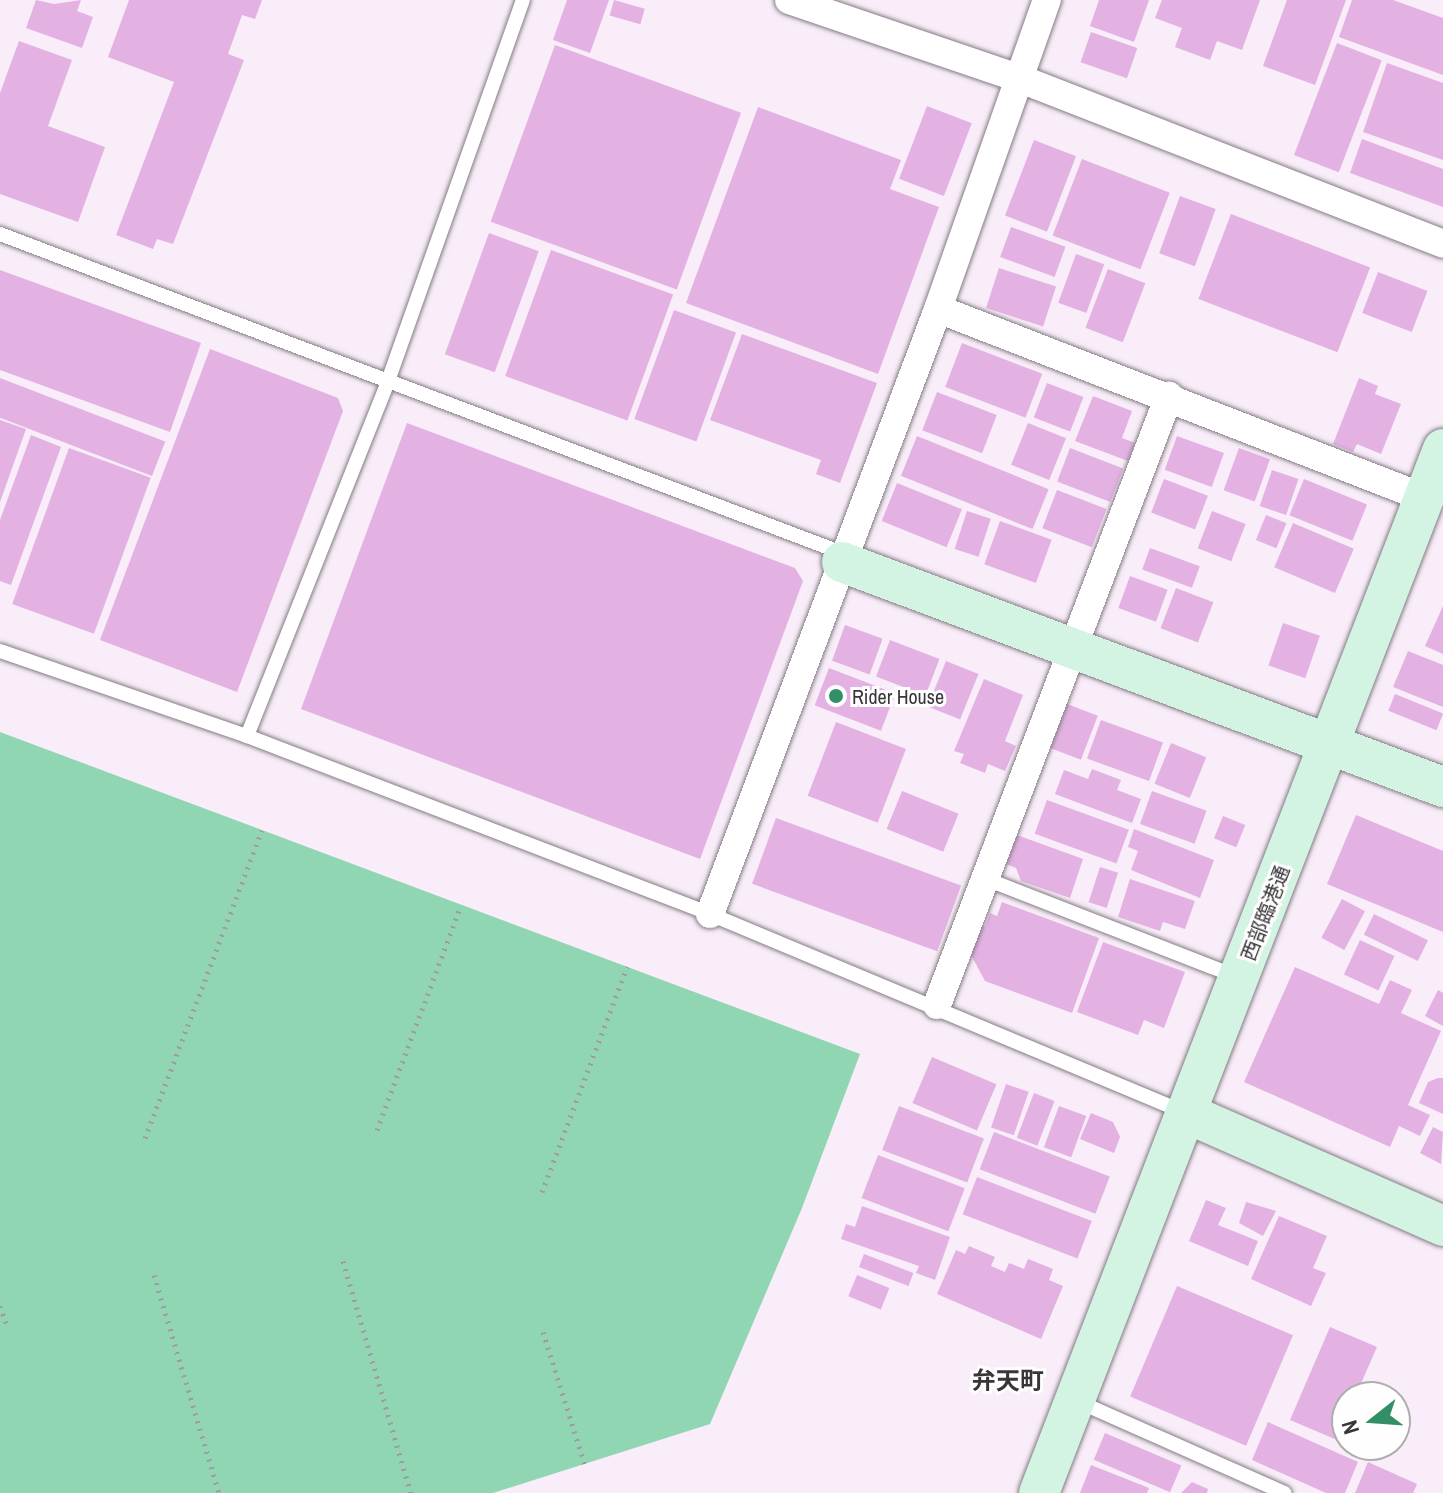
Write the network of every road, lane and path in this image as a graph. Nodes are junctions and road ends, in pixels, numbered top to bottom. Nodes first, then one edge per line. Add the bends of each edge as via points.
1 (523, 0) edge
2 (789, 0) edge
3 (1047, 0) edge
4 (1018, 78) junction
5 (0, 234) edge
6 (1443, 244) edge
7 (938, 309) junction
8 (388, 381) junction
9 (1169, 396) junction
10 (1443, 449) edge
11 (1425, 498) junction
12 (844, 558) junction
13 (1074, 649) junction
14 (0, 651) edge
15 (247, 736) junction
16 (1332, 745) junction
17 (1443, 787) edge
18 (262, 830) dead end
19 (986, 879) junction
20 (461, 905) dead end
21 (710, 914) junction
22 (627, 967) dead end
23 (1240, 977) junction
24 (937, 1005) junction
25 (1186, 1113) junction
26 (377, 1130) dead end
27 (145, 1138) dead end
28 (542, 1192) dead end
29 (1443, 1226) edge
30 (343, 1261) dead end
31 (154, 1275) dead end
32 (0, 1306) edge
33 (7, 1325) dead end
34 (543, 1332) dead end
35 (1074, 1400) junction
36 (585, 1465) dead end
37 (219, 1493) edge
38 (411, 1493) edge
39 (1039, 1493) edge
40 (1285, 1493) edge

1 - 8 lane
2 - 4 street
3 - 4 street
4 - 6 street
4 - 7 street
5 - 8 lane
7 - 9 street
7 - 12 street
8 - 12 lane
8 - 15 lane
9 - 11 street
9 - 13 street
10 - 11 street, 西部臨港通
11 - 16 street, 西部臨港通
12 - 13 street
12 - 21 street
13 - 16 street
13 - 19 street
14 - 15 lane
15 - 21 lane
16 - 17 street
16 - 23 street, 西部臨港通
18 - 27 path
19 - 23 lane
19 - 24 street
20 - 26 path
21 - 24 lane
22 - 28 path
23 - 25 street, 西部臨港通
24 - 25 lane
25 - 29 street
25 - 35 street, 西部臨港通
30 - 38 path
31 - 37 path
32 - 33 path
34 - 36 path
35 - 39 street, 西部臨港通
35 - 40 lane

